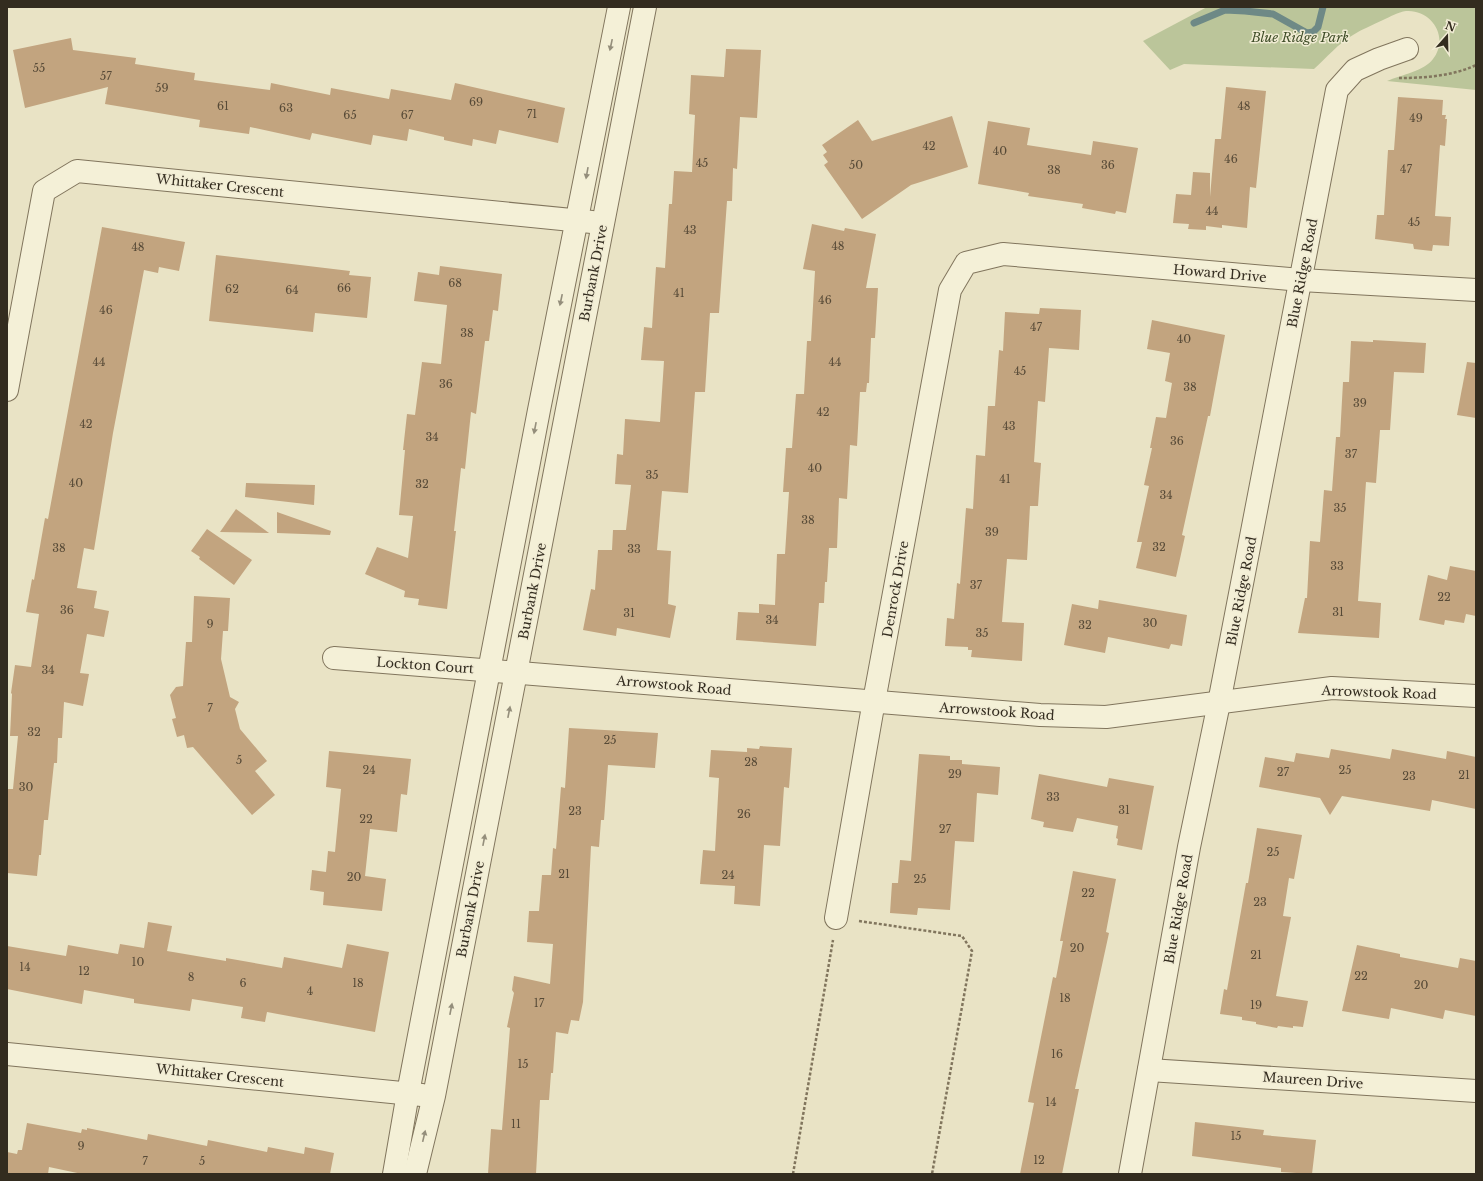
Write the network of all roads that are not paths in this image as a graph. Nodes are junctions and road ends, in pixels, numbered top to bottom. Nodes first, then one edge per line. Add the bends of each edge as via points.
1 (619, 7) edge
2 (645, 7) edge
3 (1407, 49) dead end
4 (578, 220) junction
5 (603, 223) junction
6 (966, 264) joint
7 (1301, 280) junction
8 (1476, 290) edge
9 (7, 390) edge
10 (334, 658) dead end
11 (490, 670) junction
12 (517, 672) junction
13 (1476, 696) edge
14 (874, 702) junction
15 (1220, 703) junction
16 (836, 918) road end
17 (7, 1054) edge
18 (1149, 1070) junction
19 (1476, 1091) edge
20 (408, 1093) junction
21 (434, 1096) junction
22 (394, 1174) edge
23 (415, 1174) edge
24 (1130, 1174) edge

1 -> 4 street, Burbank Drive
2 - 5 street, Burbank Drive
3 - 7 street, Blue Ridge Road via 1355,70 1337,90
4 - 5 street, Whittaker Crescent
4 - 9 street, Whittaker Crescent via 77,171 44,190
4 -> 11 street, Burbank Drive
5 - 12 street, Burbank Drive
6 - 7 street, Howard Drive via 1003,254
6 - 14 street, Denrock Drive via 950,290
7 - 8 street, Howard Drive
7 - 15 street, Blue Ridge Road
10 - 11 street, Lockton Court
11 - 12 street, Lockton Court
11 - 20 street, Burbank Drive
12 - 14 street, Arrowstook Road
21 -> 12 street, Burbank Drive
13 - 15 street, Arrowstook Road via 1332,688
14 - 15 street, Arrowstook Road via 1011,714 1106,717
14 - 16 street, Denrock Drive
15 - 18 street, Blue Ridge Road via 1189,847
17 - 20 street, Whittaker Crescent
18 - 19 street, Maureen Drive
18 - 24 street, Blue Ridge Road
20 - 21 street, Whittaker Crescent
20 - 22 street, Burbank Drive
23 -> 21 street, Burbank Drive

